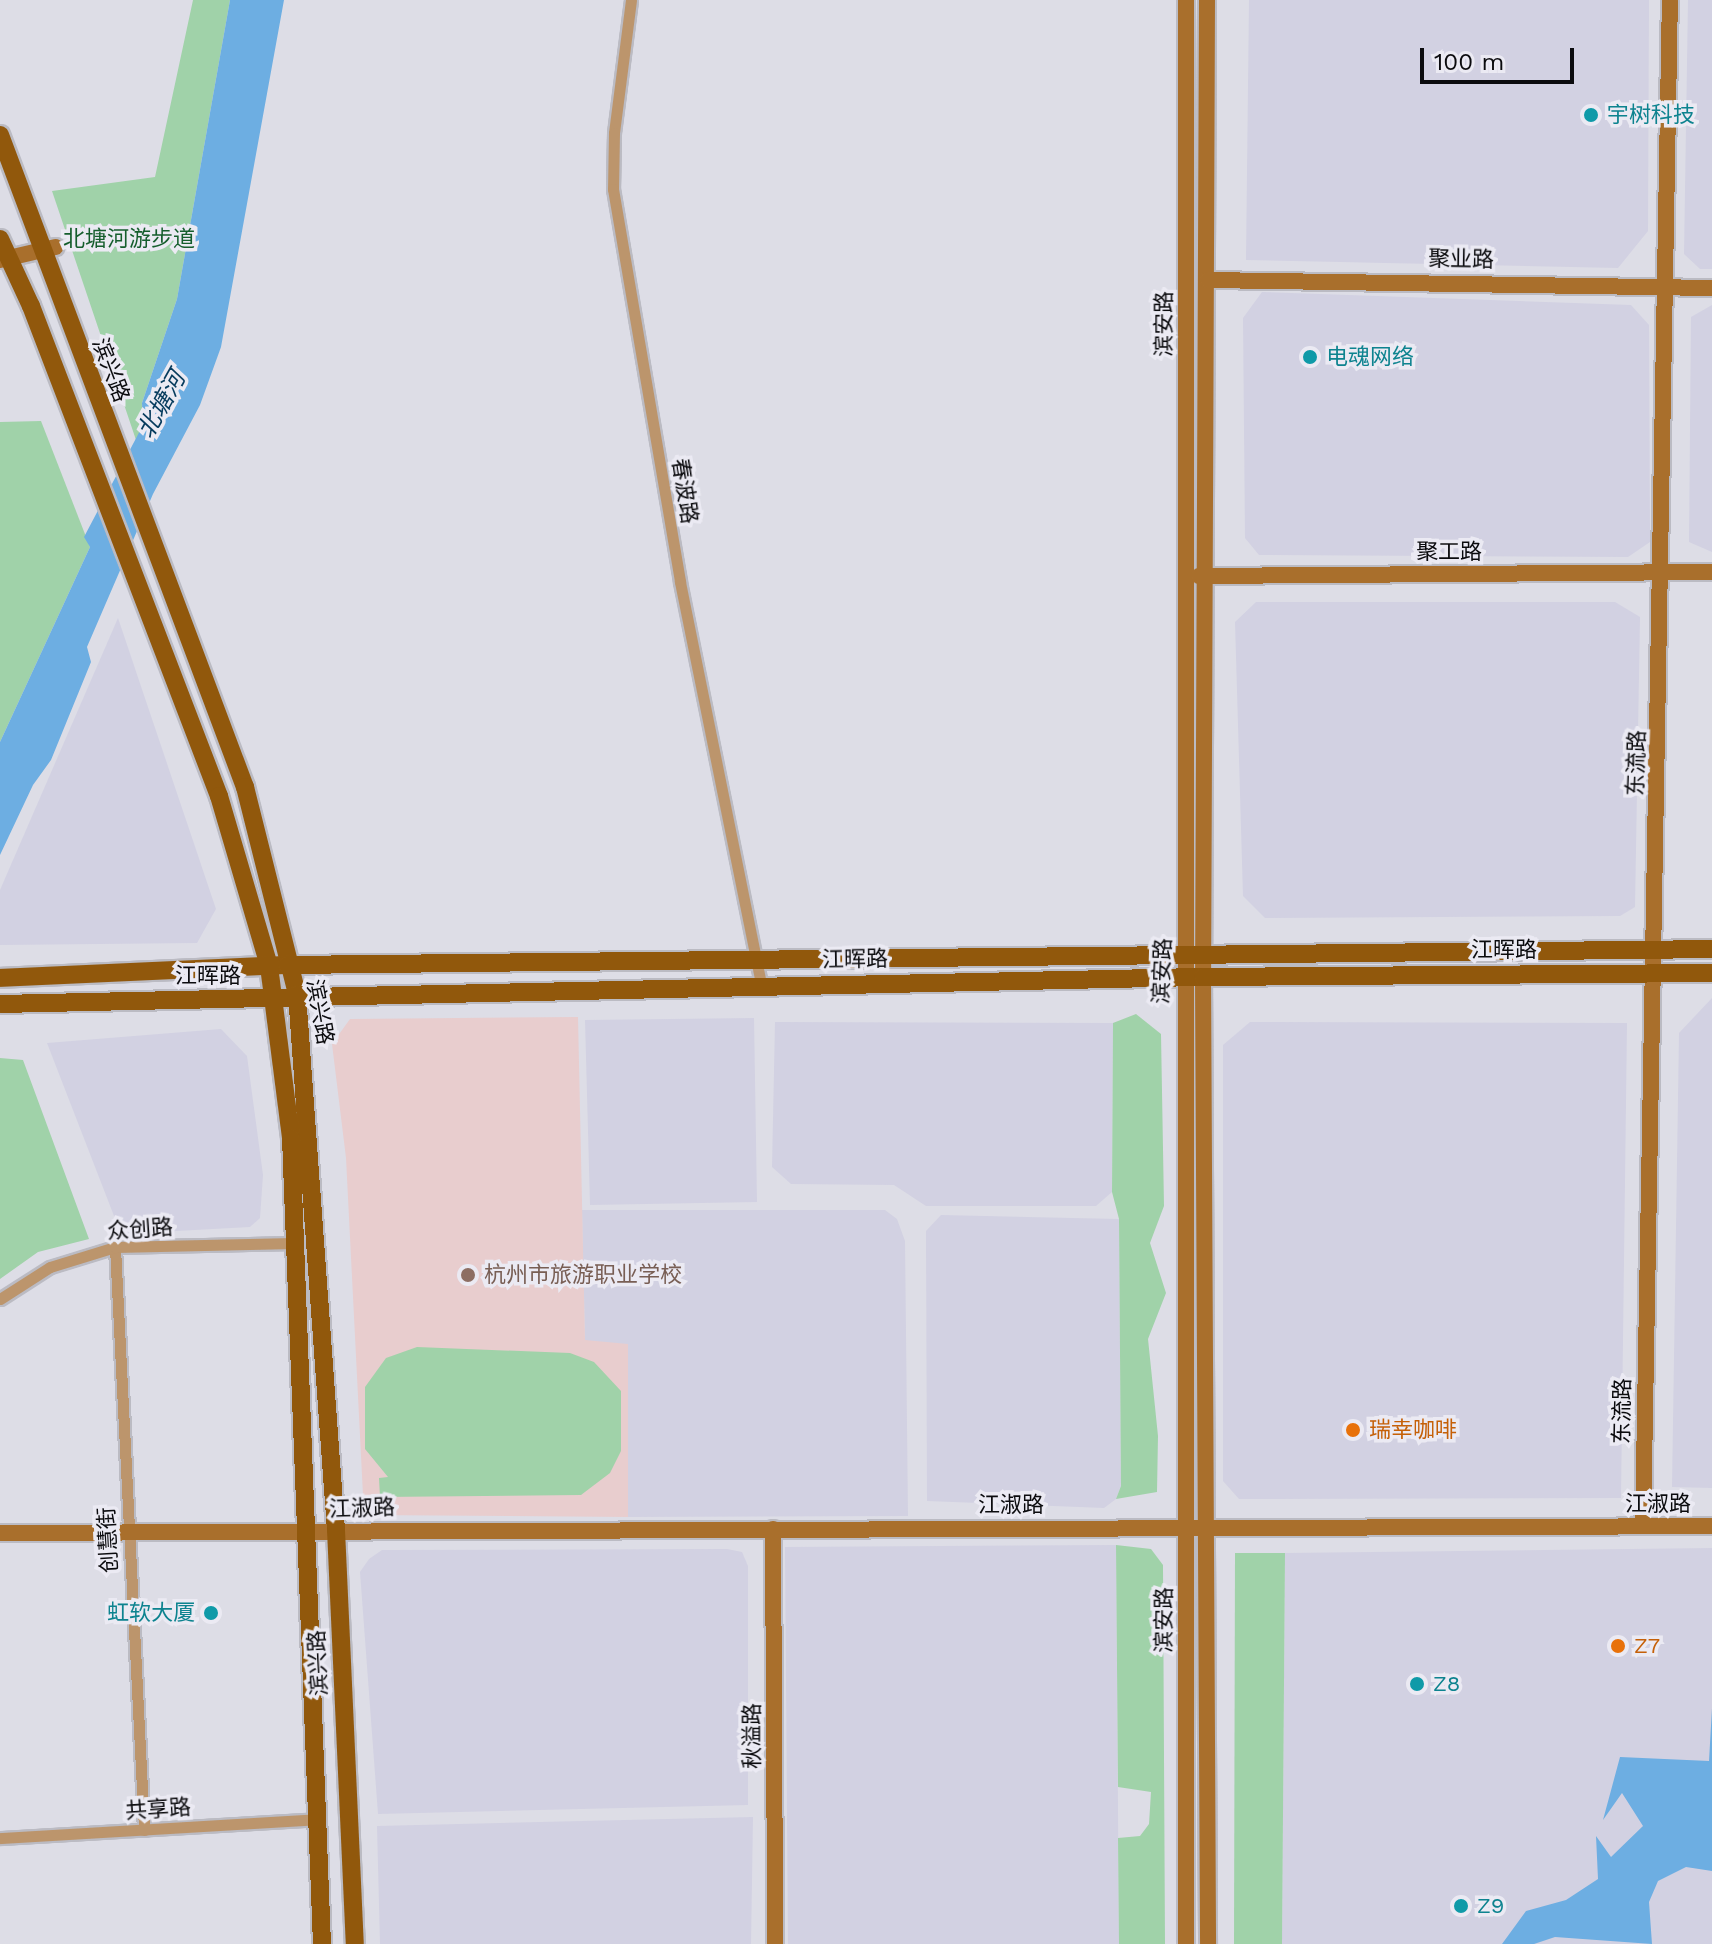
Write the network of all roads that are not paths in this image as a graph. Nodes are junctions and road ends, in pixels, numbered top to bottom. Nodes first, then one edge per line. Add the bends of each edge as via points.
1 (631, 0) edge
2 (1186, 0) edge
3 (1207, 0) edge
4 (1670, 0) edge
5 (0, 135) edge
6 (0, 239) edge
7 (48, 249) junction
8 (3, 259) edge
9 (1208, 280) junction
10 (1667, 286) junction
11 (1712, 288) edge
12 (1663, 572) junction
13 (1712, 572) edge
14 (1208, 576) junction
15 (1186, 577) junction
16 (1712, 949) edge
17 (1653, 951) junction
18 (1205, 954) junction
19 (1185, 955) junction
20 (759, 961) junction
21 (278, 966) junction
22 (1652, 973) junction
23 (1712, 973) edge
24 (1182, 977) junction
25 (1203, 977) junction
26 (0, 978) edge
27 (761, 985) junction
28 (297, 994) junction
29 (273, 997) junction
30 (0, 1004) edge
31 (294, 1243) junction
32 (115, 1247) junction
33 (0, 1299) edge
34 (1209, 1526) junction
35 (1643, 1526) junction
36 (1712, 1526) edge
37 (1185, 1528) junction
38 (773, 1529) junction
39 (336, 1530) junction
40 (309, 1532) junction
41 (0, 1533) edge
42 (127, 1536) junction
43 (319, 1819) junction
44 (144, 1830) junction
45 (0, 1838) edge
46 (322, 1944) edge
47 (355, 1944) edge
48 (775, 1944) edge
49 (1186, 1944) edge
50 (1208, 1944) edge

1 - 20 street, 春波路 via 614,133 613,189 680,582
2 - 15 street, 滨安路
3 - 9 street, 滨安路
4 - 10 street, 东流路
5 - 7 main road, 滨兴路
6 - 8 main road, 滨兴路
7 - 8 street
7 - 21 main road, 滨兴路 via 58,298 245,787
8 - 21 main road, 滨兴路 via 31,306 219,796
9 - 10 street, 聚业路
9 - 14 street, 滨安路
10 - 11 street, 聚业路
10 - 12 street, 东流路
12 - 13 street, 聚工路
12 - 14 street, 聚工路
12 - 17 street, 东流路
14 - 15 street, 聚工路
14 - 18 street, 滨安路
15 - 19 street, 滨安路
16 - 17 main road, 江晖路
17 - 18 main road, 江晖路
17 - 22 street, 东流路
18 - 19 main road, 江晖路
18 - 25 street, 滨安路
19 - 20 main road, 江晖路
19 - 24 street, 滨安路
20 - 21 main road, 江晖路
20 - 27 street, 春波路
21 - 26 main road, 江晖路
21 - 28 main road, 滨兴路
21 - 29 main road, 滨兴路
22 - 23 main road, 江晖路
22 - 25 main road, 江晖路
22 - 35 street, 东流路
24 - 25 main road, 江晖路
24 - 27 main road, 江晖路
24 - 37 street, 滨安路
25 - 34 street, 滨安路
27 - 28 main road, 江晖路
28 - 29 main road, 江晖路
28 - 39 main road, 滨兴路
29 - 30 main road, 江晖路
29 - 31 main road, 滨兴路 via 291,1138
31 - 32 street, 众创路
31 - 40 main road, 滨兴路
32 - 33 street, 众创路 via 50,1267
32 - 42 street, 创慧街
34 - 35 street, 江淑路
34 - 37 street, 江淑路
34 - 50 street, 滨安路
35 - 36 street, 江淑路
37 - 38 street, 江淑路
37 - 49 street, 滨安路
38 - 39 street, 江淑路
38 - 48 street, 秋溢路
39 - 40 street, 江淑路
39 - 47 main road, 滨兴路
40 - 42 street, 江淑路
40 - 43 main road, 滨兴路
41 - 42 street, 江淑路
42 - 44 street, 创慧街
43 - 44 street, 共享路
43 - 46 main road, 滨兴路
44 - 45 street, 共享路

